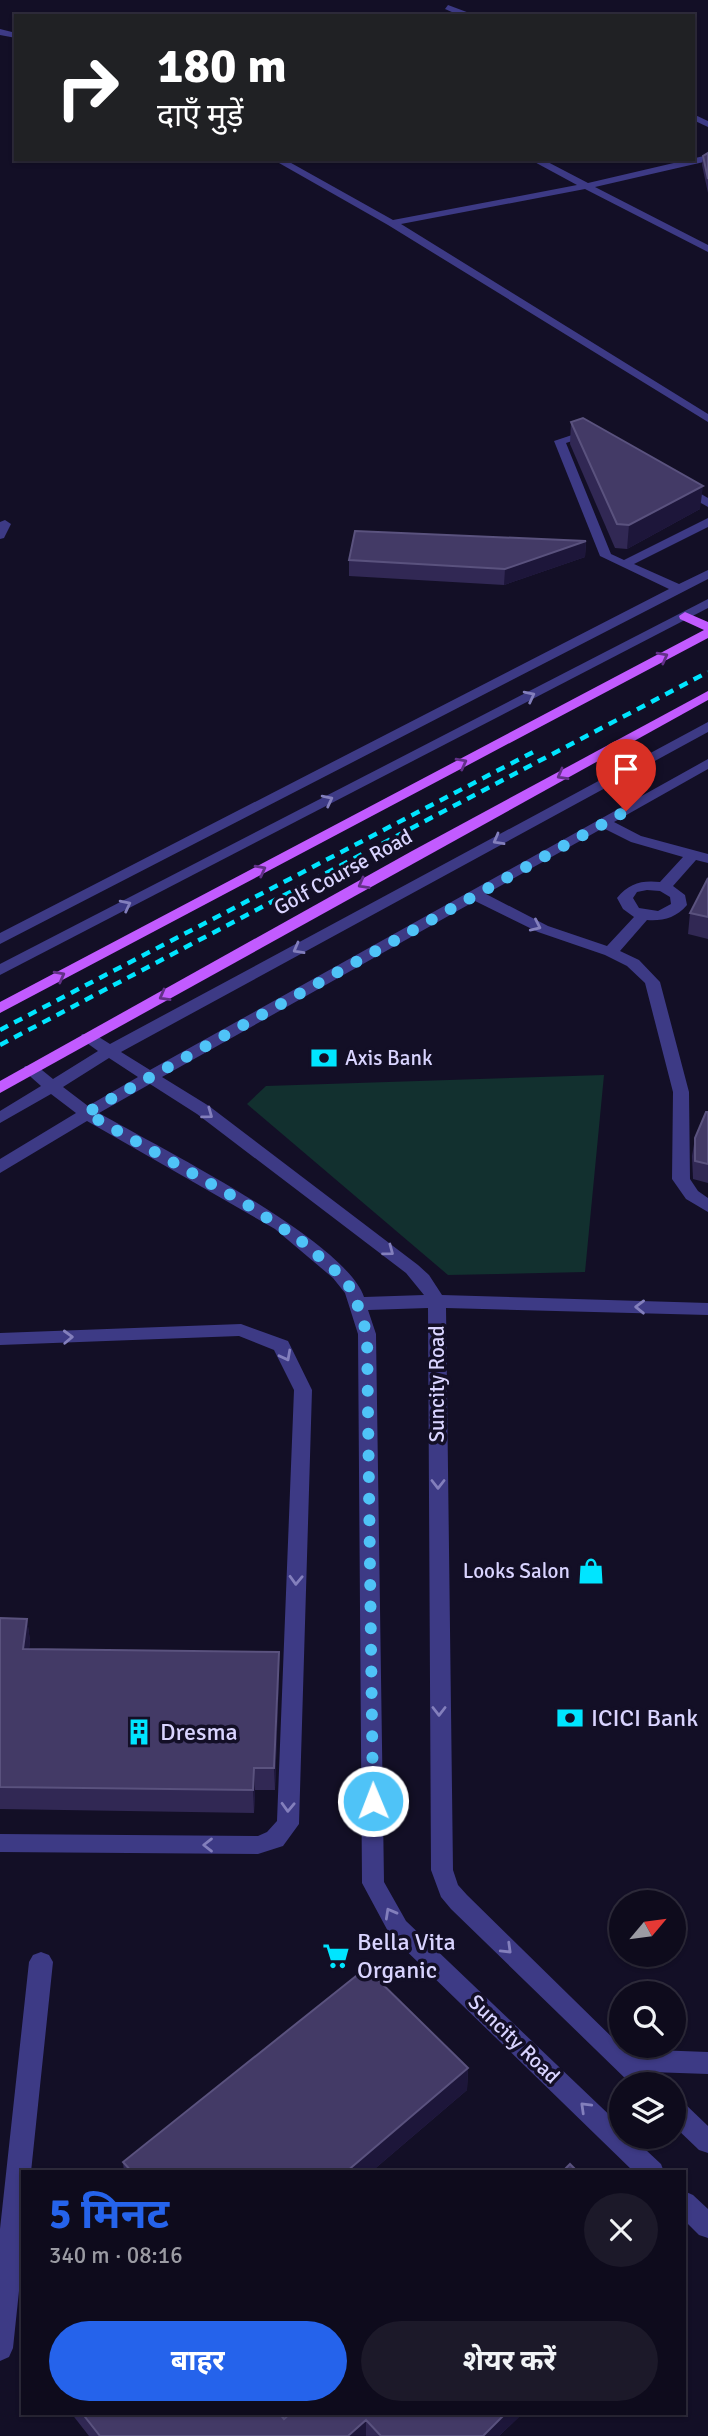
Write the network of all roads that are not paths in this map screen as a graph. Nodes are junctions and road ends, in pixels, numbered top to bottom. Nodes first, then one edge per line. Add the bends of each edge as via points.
1 (449, 6) dead end
2 (465, 14) edge
3 (708, 158) edge
4 (281, 161) edge
5 (538, 161) edge
6 (587, 186) junction
7 (392, 223) junction
8 (686, 237) junction
9 (708, 238) edge
10 (708, 249) edge
11 (708, 419) edge
12 (605, 439) edge
13 (674, 481) edge
14 (708, 503) edge
15 (708, 522) edge
16 (625, 564) junction
17 (708, 574) edge
18 (679, 589) junction
19 (708, 603) edge
20 (685, 616) junction
21 (708, 627) edge
22 (708, 634) edge
23 (708, 695) edge
24 (708, 726) edge
25 (708, 763) edge
26 (605, 823) junction
27 (692, 856) junction
28 (708, 859) edge
29 (664, 887) junction
30 (475, 895) junction
31 (644, 915) junction
32 (0, 939) edge
33 (610, 952) junction
34 (0, 970) edge
35 (0, 1008) edge
36 (88, 1038) junction
37 (108, 1052) junction
38 (31, 1070) junction
39 (150, 1078) junction
40 (51, 1086) junction
41 (0, 1088) edge
42 (86, 1113) junction
43 (0, 1118) edge
44 (0, 1167) edge
45 (708, 1206) edge
46 (437, 1301) junction
47 (358, 1304) junction
48 (708, 1308) edge
49 (0, 1339) edge
50 (0, 1843) edge
51 (41, 1962) dead end
52 (621, 2060) junction
53 (708, 2063) edge
54 (634, 2072) edge
55 (686, 2121) edge
56 (708, 2142) edge
57 (650, 2170) edge
58 (686, 2205) edge
59 (708, 2226) edge
60 (0, 2348) edge

1 - 2 street
3 - 6 street
4 - 7 street
5 - 6 street
6 - 7 street
6 - 8 street
7 - 11 street
8 - 9 street
8 - 10 street
12 - 16 street via 593,431 560,441 606,556
13 - 14 street
15 - 16 street
16 - 18 street
17 - 18 street
18 - 32 street
19 - 20 street
20 - 21 main road
34 -> 20 street
35 -> 22 main road, Golf Course Road
23 -> 36 main road, Golf Course Road
24 -> 37 street
25 - 26 street
26 - 27 street via 636,839
26 - 30 street
27 - 28 street
27 - 29 street
29 - 31 street via 680,900 676,910 661,916
29 - 31 street via 647,885 628,893 625,898 630,908
30 -> 33 street via 543,929
30 - 39 street
31 - 33 street
33 - 45 street via 633,963 652,982 681,1092 681,1179 692,1195
36 - 37 street, Suncity Road
36 - 38 main road, Golf Course Road
37 - 39 street, Suncity Road
37 - 40 street
38 - 40 street, Suncity Road
38 - 41 main road, Golf Course Road
39 - 42 street
39 -> 46 street, Suncity Road via 203,1111 412,1269
40 - 42 street, Suncity Road
40 - 43 street
42 - 44 street
42 - 47 street, Suncity Road via 281,1225 339,1274
46 - 47 street
48 -> 46 street
46 -> 52 street, Suncity Road via 440,1859 449,1890 458,1902
57 -> 47 street, Suncity Road via 398,1928 373,1883 367,1334
49 -> 50 street via 241,1330 281,1346 303,1390 288,1824 275,1839 258,1845
51 - 60 street
52 - 53 street
52 - 54 street
55 - 56 street
58 - 59 street

